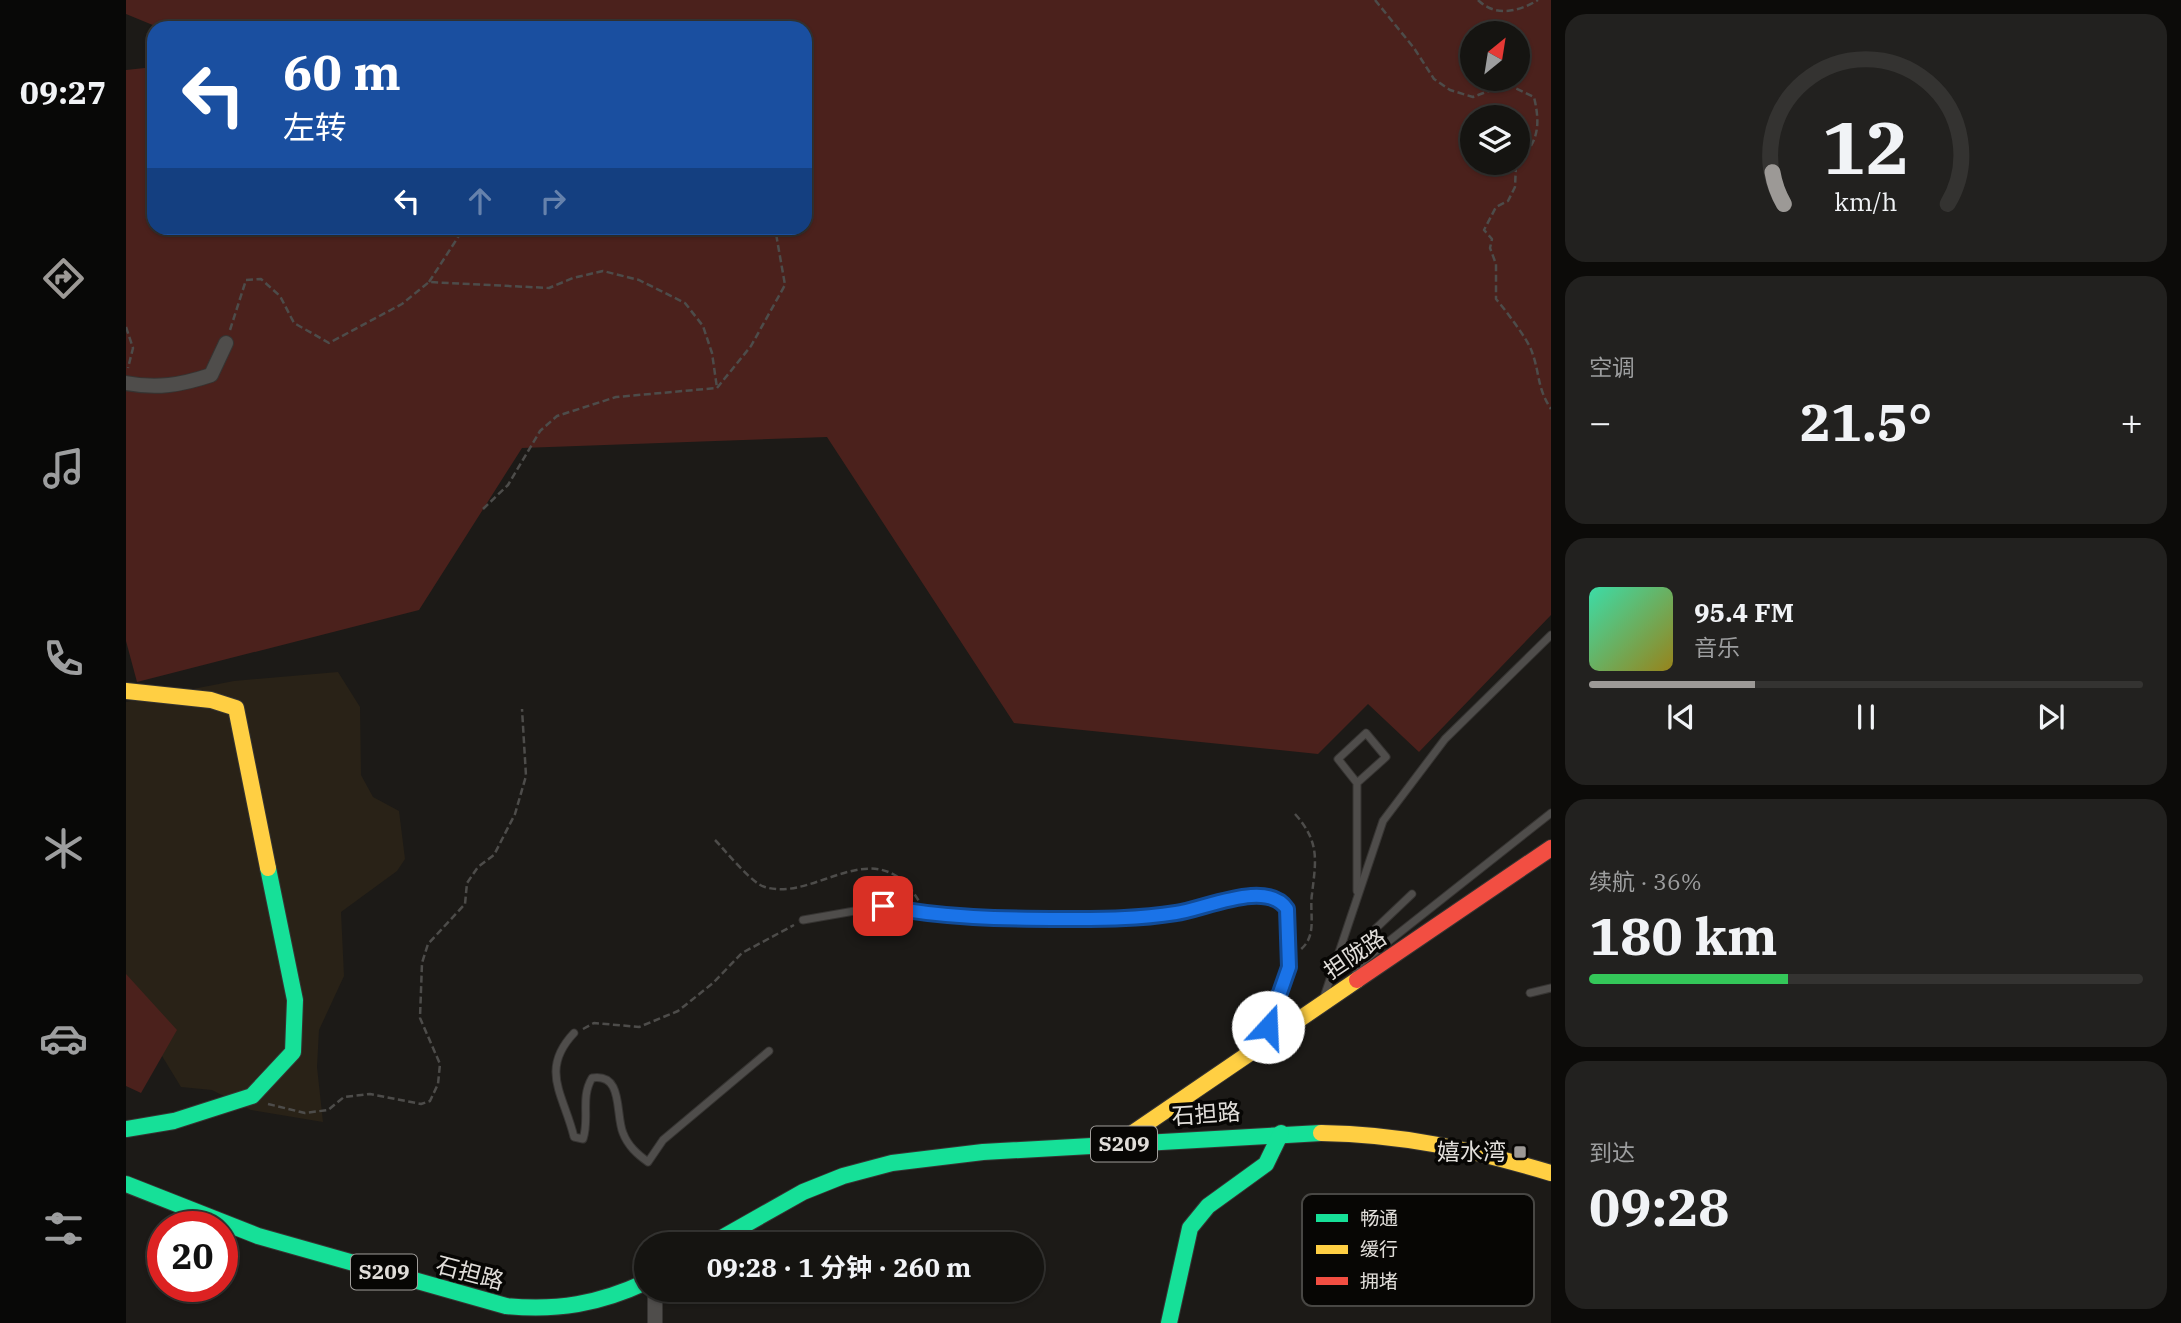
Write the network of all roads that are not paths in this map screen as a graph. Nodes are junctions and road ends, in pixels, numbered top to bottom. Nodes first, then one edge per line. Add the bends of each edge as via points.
1 (226, 343) road end
2 (126, 383) edge
3 (1551, 635) edge
4 (126, 691) edge
5 (1357, 783) junction
6 (1551, 813) edge
7 (1551, 848) edge
8 (1412, 894) dead end
9 (1357, 899) junction
10 (803, 920) road end
11 (1360, 964) junction
12 (1351, 984) junction
13 (1551, 988) edge
14 (1530, 993) dead end
15 (1322, 1004) junction
16 (574, 1033) road end
17 (1261, 1046) junction
18 (769, 1051) dead end
19 (126, 1129) edge
20 (1281, 1133) junction
21 (1115, 1145) junction
22 (1551, 1173) edge
23 (126, 1184) edge
24 (731, 1232) edge
25 (634, 1288) edge
26 (655, 1302) edge
27 (655, 1323) edge
28 (1169, 1323) edge

1 - 2 street via 211,375 181,385
3 - 9 lane via 1424,764 1384,821
4 - 19 street via 148,697 223,701 236,708 295,1000 293,1052 252,1096 174,1121
5 - 5 lane via 1386,757 1366,733 1338,760
5 - 9 lane
6 - 11 lane
7 - 12 street, 担陇路
8 - 11 lane via 1371,932
9 - 15 lane
10 - 17 lane via 883,906 927,915 1132,918 1265,896 1287,909 1289,967
11 - 12 lane
12 - 15 street, 担陇路
13 - 14 lane
15 - 17 street, 担陇路
16 - 18 lane via 555,1060 556,1079 574,1137 583,1139 586,1087 600,1076 617,1094 623,1135 648,1162 663,1140
17 - 21 street, 担陇路
20 - 21 street, 石担路 / S209
20 - 22 street, 石担路 / S209 via 1390,1136 1450,1145
20 - 28 street via 1266,1164 1208,1206 1190,1228
21 - 24 street, 石担路 / S209 via 913,1160 862,1170 777,1205
23 - 25 street, 石担路 / S209 via 258,1236 506,1306 572,1309 610,1300
26 - 27 street

